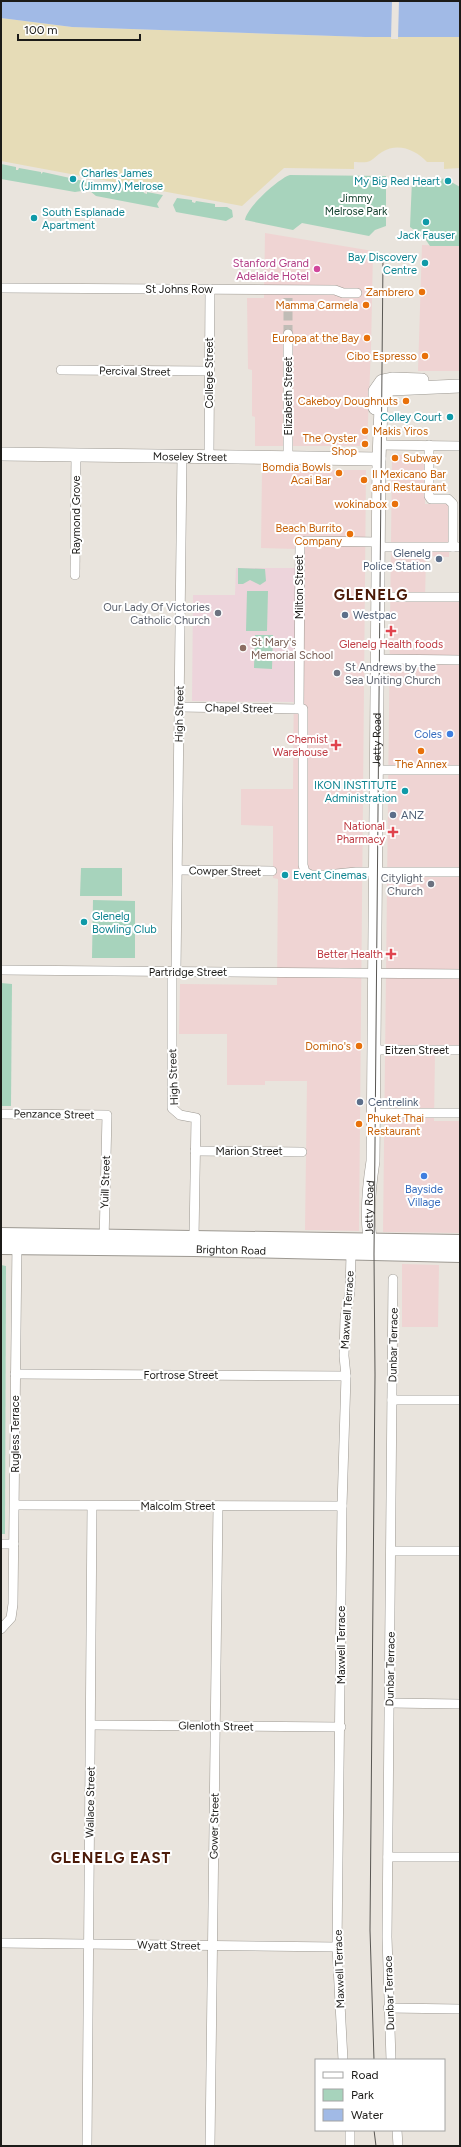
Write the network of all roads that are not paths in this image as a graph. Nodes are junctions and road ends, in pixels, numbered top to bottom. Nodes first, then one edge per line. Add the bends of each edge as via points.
1 (1, 288) edge
2 (210, 289) junction
3 (357, 293) dead end
4 (288, 334) tunnel mouth
5 (61, 370) dead end
6 (209, 371) junction
7 (460, 385) edge
8 (379, 441) junction
9 (428, 445) junction
10 (460, 446) edge
11 (1, 454) edge
12 (76, 454) junction
13 (182, 456) junction
14 (209, 456) junction
15 (288, 458) junction
16 (379, 459) junction
17 (378, 544) junction
18 (456, 547) edge
19 (75, 575) dead end
20 (378, 596) junction
21 (460, 597) edge
22 (377, 659) junction
23 (460, 660) edge
24 (179, 708) junction
25 (301, 709) junction
26 (376, 770) junction
27 (460, 770) edge
28 (178, 870) junction
29 (272, 871) dead end
30 (375, 872) junction
31 (460, 872) edge
32 (1, 970) edge
33 (174, 972) junction
34 (375, 973) junction
35 (460, 974) edge
36 (374, 1050) junction
37 (460, 1050) edge
38 (373, 1112) junction
39 (460, 1113) edge
40 (1, 1114) edge
41 (107, 1115) joint
42 (195, 1151) junction
43 (302, 1152) dead end
44 (1, 1235) edge
45 (194, 1238) junction
46 (17, 1241) junction
47 (104, 1242) junction
48 (460, 1242) edge
49 (374, 1245) junction
50 (1, 1247) edge
51 (351, 1254) junction
52 (460, 1255) edge
53 (393, 1278) dead end
54 (15, 1374) junction
55 (346, 1376) junction
56 (392, 1400) junction
57 (460, 1400) edge
58 (15, 1505) junction
59 (92, 1506) junction
60 (218, 1506) junction
61 (342, 1506) junction
62 (1, 1544) edge
63 (14, 1544) junction
64 (391, 1551) junction
65 (460, 1551) edge
66 (1, 1629) edge
67 (389, 1703) junction
68 (460, 1704) edge
69 (91, 1725) junction
70 (215, 1726) junction
71 (341, 1727) junction
72 (388, 1857) junction
73 (460, 1857) edge
74 (1, 1943) edge
75 (88, 1944) junction
76 (212, 1946) junction
77 (337, 1947) junction
78 (388, 2008) junction
79 (460, 2010) edge
80 (343, 2059) edge
81 (391, 2059) edge
82 (396, 2131) edge
83 (350, 2132) edge
84 (86, 2146) edge
85 (210, 2146) edge
86 (350, 2146) edge
87 (353, 2146) edge
88 (398, 2146) edge

1 - 2 street, St Johns Row
2 - 3 street, St Johns Row via 335,290
2 - 6 street, College Street
4 - 15 street, Elizabeth Street
5 - 6 street, Percival Street
6 - 14 street, College Street
7 - 8 street, Jetty Road via 387,391 382,399
8 - 9 street
8 - 16 street, Jetty Road
9 - 10 street
9 - 18 street via 429,496 431,499 448,499 453,504
11 - 12 street, Moseley Street
12 - 13 street, Moseley Street
12 - 19 street, Raymond Grove
13 - 14 street, Moseley Street
13 - 24 street, High Street
14 - 15 street, Moseley Street
15 - 16 street, Moseley Street
16 - 17 street, Jetty Road
17 - 18 street
17 - 20 street, Jetty Road
17 - 25 street, Milton Street via 306,541 300,543
20 - 21 street
20 - 22 street, Jetty Road
22 - 23 street
22 - 26 street, Jetty Road
24 - 25 street, Chapel Street
24 - 28 street, High Street
25 - 30 street, Milton Street via 303,869 307,874 318,875
26 - 27 street
26 - 30 street, Jetty Road
28 - 29 street, Cowper Street
28 - 33 street, High Street
30 - 31 street, Milton Street
30 - 34 street, Jetty Road
32 - 33 street, Partridge Street
33 - 34 street, Partridge Street
33 - 42 street, High Street via 172,1108 180,1115 196,1118
34 - 35 street, Partridge Street
34 - 36 street, Jetty Road
36 - 37 street, Eitzen Street
36 - 38 street, Jetty Road
38 - 39 street
38 - 49 street, Jetty Road via 373,1161 370,1180
40 - 41 street, Penzance Street
41 - 47 street, Yuill Street
42 - 43 street, Marion Street
42 - 45 street, High Street
44 - 46 main road, Brighton Road
45 - 47 main road, Brighton Road
45 - 49 main road, Brighton Road
46 - 47 main road, Brighton Road
46 - 50 main road, Brighton Road
46 - 54 street, Rugless Terrace
47 - 51 main road, Brighton Road
48 - 49 main road, Brighton Road
49 - 51 main road, Brighton Road
49 - 52 main road, Brighton Road
51 - 55 street, Maxwell Terrace via 350,1292 345,1317
53 - 56 street, Dunbar Terrace
54 - 55 street, Fortrose Street
54 - 58 street, Rugless Terrace
55 - 61 street, Maxwell Terrace
56 - 57 street
56 - 64 street, Dunbar Terrace
58 - 59 street, Malcolm Street
58 - 63 street, Rugless Terrace
59 - 60 street, Malcolm Street
59 - 69 street, Wallace Street
60 - 61 street, Malcolm Street
60 - 70 street, Gower Street
61 - 71 street, Maxwell Terrace
62 - 63 street
63 - 66 street, Rugless Terrace via 12,1612 11,1618
64 - 65 street
64 - 67 street, Dunbar Terrace
67 - 68 street
67 - 72 street, Dunbar Terrace
69 - 70 street, Glenloth Street
69 - 75 street, Wallace Street
70 - 71 street, Glenloth Street
70 - 76 street, Gower Street
71 - 77 street, Maxwell Terrace
72 - 73 street
72 - 78 street, Dunbar Terrace
74 - 75 street, Wyatt Street
75 - 76 street, Wyatt Street
75 - 84 street, Wallace Street
76 - 77 street, Wyatt Street
76 - 85 street, Gower Street
77 - 80 street, Maxwell Terrace
78 - 79 street
78 - 81 street, Dunbar Terrace
82 - 88 street
83 - 86 street
83 - 87 street

